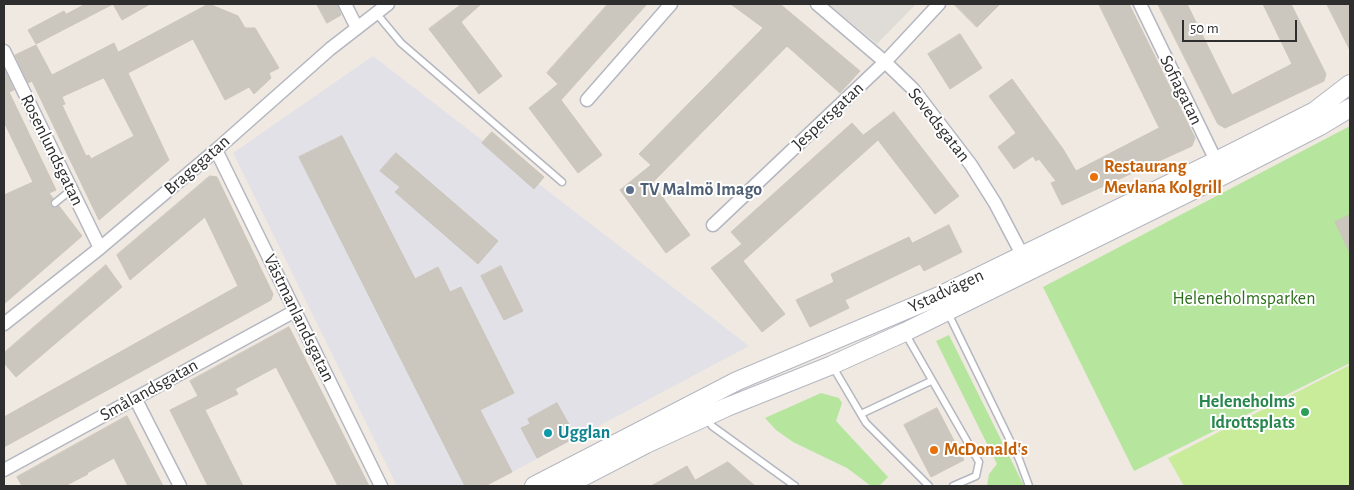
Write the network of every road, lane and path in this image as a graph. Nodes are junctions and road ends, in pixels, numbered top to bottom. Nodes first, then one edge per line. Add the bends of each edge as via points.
1 (345, 4) edge
2 (388, 4) edge
3 (671, 4) edge
4 (817, 4) edge
5 (939, 4) edge
6 (1140, 4) edge
7 (376, 13) junction
8 (357, 28) junction
9 (4, 51) edge
10 (885, 62) junction
11 (1350, 84) edge
12 (587, 100) dead end
13 (1350, 108) edge
14 (216, 150) junction
15 (1220, 168) junction
16 (562, 182) dead end
17 (71, 190) junction
18 (56, 203) dead end
19 (713, 225) dead end
20 (100, 248) junction
21 (1023, 254) junction
22 (1030, 271) junction
23 (939, 296) junction
24 (295, 311) junction
25 (947, 312) junction
26 (4, 324) edge
27 (905, 332) junction
28 (832, 366) junction
29 (931, 381) junction
30 (135, 398) junction
31 (861, 414) junction
32 (706, 417) junction
33 (4, 470) edge
34 (572, 481) edge
35 (180, 486) edge
36 (381, 486) edge
37 (534, 486) edge
38 (795, 486) edge
39 (929, 486) edge
40 (953, 486) edge
41 (1029, 486) edge

1 - 8 street
2 - 7 street, Bragegatan
3 - 12 street
4 - 10 street, Sevedsgatan
5 - 10 street, Jespersgatan
6 - 15 street, Sofiagatan
7 - 8 street, Bragegatan
7 - 16 lane via 401,43
8 - 14 street, Bragegatan
9 - 17 street, Rosenlundsgatan
10 - 19 street, Jespersgatan
10 - 21 street, Sevedsgatan via 913,89 971,165
11 - 15 main road, Ystadvägen via 1315,110
13 - 15 main road, Ystadvägen via 1320,126
14 - 20 street, Bragegatan
14 - 24 street, Västmanlandsgatan
15 - 21 main road, Ystadvägen
15 - 22 main road, Ystadvägen
17 - 18 lane
17 - 20 street, Rosenlundsgatan
20 - 26 street, Bragegatan
21 - 22 street, Sevedsgatan
21 - 23 main road, Ystadvägen
22 - 25 main road, Ystadvägen
23 - 25 lane
23 - 34 main road, Ystadvägen via 737,381
24 - 30 street, Smålandsgatan
24 - 36 street, Västmanlandsgatan
25 - 27 main road, Ystadvägen
25 - 41 lane
27 - 28 main road, Ystadvägen
27 - 29 lane
28 - 31 lane
28 - 32 main road, Ystadvägen
29 - 31 lane
29 - 40 lane via 979,462 976,476
30 - 33 street, Smålandsgatan
30 - 35 street
31 - 39 lane via 866,423
32 - 34 main road, Ystadvägen
32 - 38 lane via 712,426
34 - 37 main road, Ystadvägen

